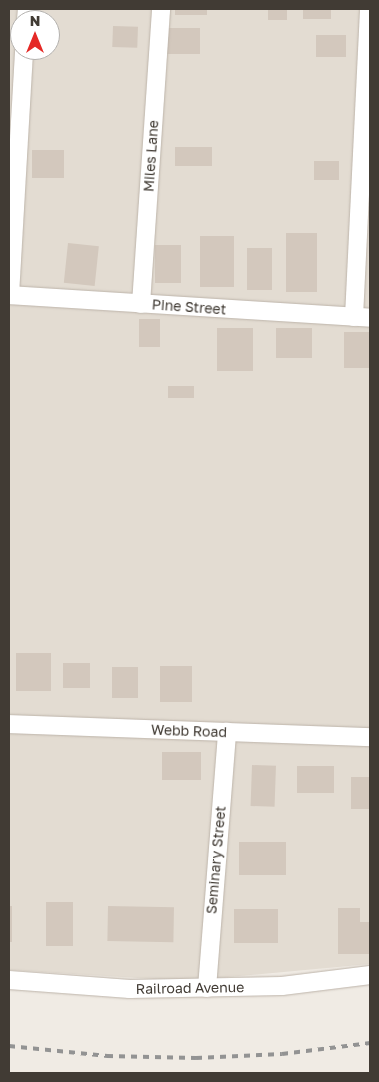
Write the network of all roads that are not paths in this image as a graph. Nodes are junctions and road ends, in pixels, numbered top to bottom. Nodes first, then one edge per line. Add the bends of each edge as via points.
1 (161, 9) edge
2 (369, 9) edge
3 (23, 60) edge
4 (9, 295) edge
5 (142, 304) junction
6 (362, 317) edge
7 (9, 724) edge
8 (227, 732) junction
9 (370, 737) edge
10 (370, 975) edge
11 (9, 980) edge
12 (206, 988) junction

1 - 5 street, Miles Lane
2 - 6 street
3 - 4 street
4 - 5 street, Pine Street
5 - 6 street, Pine Street
7 - 8 street, Webb Road
8 - 9 street, Webb Road
8 - 12 street, Seminary Street
10 - 12 street, Railroad Avenue via 282,986
11 - 12 street, Railroad Avenue via 100,988

